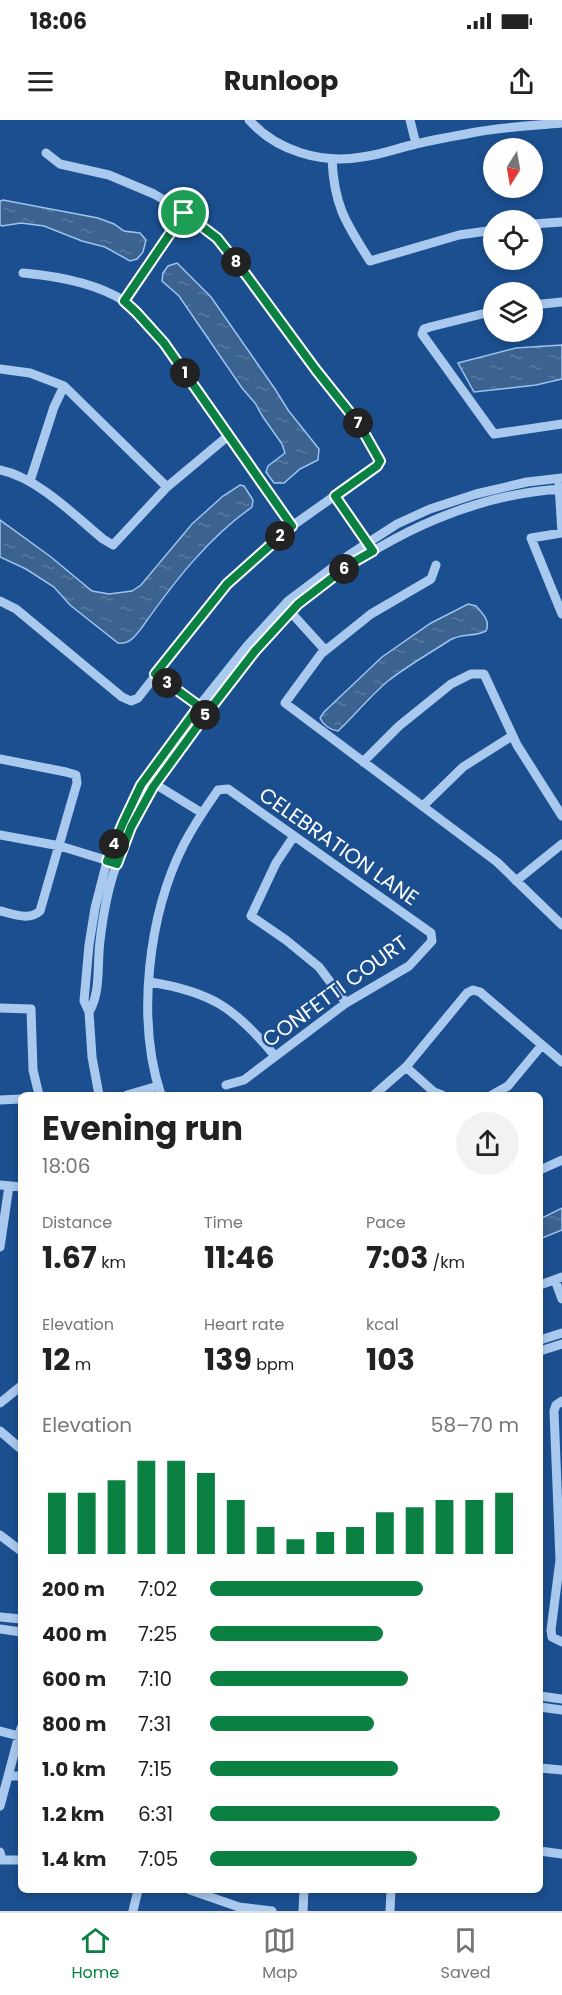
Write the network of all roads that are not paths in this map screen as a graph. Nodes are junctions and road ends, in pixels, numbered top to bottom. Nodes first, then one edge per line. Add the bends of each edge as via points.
1 (249, 120) edge
2 (411, 120) edge
3 (562, 123) edge
4 (502, 124) edge
5 (416, 144) junction
6 (46, 153) dead end
7 (332, 159) junction
8 (184, 213) junction
9 (562, 222) edge
10 (543, 223) edge
11 (483, 232) edge
12 (23, 273) dead end
13 (124, 301) junction
14 (562, 302) edge
15 (543, 304) edge
16 (483, 314) edge
17 (0, 369) edge
18 (64, 386) junction
19 (562, 424) edge
20 (228, 436) junction
21 (0, 470) edge
22 (560, 478) edge
23 (30, 481) junction
24 (167, 487) junction
25 (561, 489) edge
26 (335, 496) junction
27 (292, 526) junction
28 (562, 533) edge
29 (368, 542) junction
30 (373, 551) junction
31 (436, 566) dead end
32 (0, 601) edge
33 (287, 609) junction
34 (562, 614) edge
35 (326, 650) junction
36 (155, 674) junction
37 (203, 710) junction
38 (512, 736) junction
39 (0, 759) edge
40 (363, 762) junction
41 (155, 784) junction
42 (423, 806) junction
43 (202, 813) junction
44 (562, 816) edge
45 (0, 835) edge
46 (294, 837) junction
47 (562, 844) edge
48 (60, 846) junction
49 (112, 862) junction
50 (516, 881) junction
51 (0, 911) edge
52 (562, 925) edge
53 (432, 941) joint
54 (150, 982) junction
55 (346, 1003) junction
56 (0, 1008) edge
57 (542, 1045) junction
58 (275, 1056) junction
59 (562, 1062) edge
60 (406, 1067) junction
61 (226, 1085) dead end
62 (160, 1091) edge
63 (38, 1092) edge
64 (98, 1092) edge
65 (377, 1092) edge
66 (434, 1092) edge
67 (497, 1092) edge
68 (18, 1099) edge
69 (0, 1100) edge
70 (562, 1160) edge
71 (543, 1169) edge
72 (5, 1186) edge
73 (0, 1247) edge
74 (558, 1279) edge
75 (543, 1284) edge
76 (562, 1299) edge
77 (562, 1333) edge
78 (543, 1339) edge
79 (562, 1344) edge
80 (543, 1350) edge
81 (18, 1388) edge
82 (0, 1403) edge
83 (559, 1403) edge
84 (0, 1431) edge
85 (18, 1446) edge
86 (0, 1535) edge
87 (561, 1543) edge
88 (18, 1549) edge
89 (0, 1617) edge
90 (18, 1619) edge
91 (0, 1629) edge
92 (18, 1632) edge
93 (562, 1642) edge
94 (543, 1696) edge
95 (562, 1699) edge
96 (543, 1707) edge
97 (562, 1710) edge
98 (0, 1731) edge
99 (18, 1732) edge
100 (18, 1740) edge
101 (543, 1768) edge
102 (562, 1770) edge
103 (9, 1776) junction
104 (18, 1776) edge
105 (0, 1806) edge
106 (543, 1851) edge
107 (562, 1854) edge
108 (1, 1856) edge
109 (18, 1859) edge
110 (137, 1893) edge
111 (199, 1893) edge
112 (304, 1893) edge
113 (391, 1893) edge
114 (133, 1911) edge
115 (272, 1911) edge
116 (303, 1911) edge
117 (390, 1911) edge

1 - 7 street via 274,141 304,154
2 - 5 street
3 - 4 street
4 - 5 street
5 - 7 street via 364,157
6 - 8 street via 60,164 109,175 154,194
7 - 11 street via 333,186 344,218 370,261
8 - 13 street
8 - 26 street via 217,238 359,424 380,461
9 - 10 street
12 - 13 street via 90,285
13 - 20 street via 164,343
14 - 15 street
16 - 19 street via 430,327 422,334 494,434
17 - 18 street via 30,373
18 - 23 street
18 - 24 street
20 - 24 street
20 - 27 street
21 - 23 street
22 - 25 street
22 - 29 street via 476,494 397,524
23 - 24 street via 113,545
25 - 28 street
25 - 30 street via 479,504 434,520
26 - 27 street
26 - 29 street
27 - 36 street via 227,584
28 - 34 street via 531,538
29 - 30 street
29 - 33 street
30 - 33 street
31 - 35 street via 431,579 371,614
32 - 36 street via 16,609 122,697 131,701 138,698
33 - 35 street
33 - 37 street via 247,646
35 - 40 street via 285,704
36 - 37 street
37 - 41 street
37 - 49 street via 141,785 123,823
38 - 40 street via 484,674 471,674 451,684 399,726
38 - 42 street via 463,767
38 - 44 street
39 - 48 street via 76,775
40 - 42 street
41 - 43 street
41 - 49 street
42 - 50 street
43 - 46 street, CELEBRATION LANE via 218,790 228,789
43 - 54 street via 184,845 161,904
45 - 48 street
46 - 53 street, CELEBRATION LANE via 431,933
46 - 55 street via 276,863 250,916 319,967
47 - 50 street
48 - 49 street
48 - 51 street via 40,911 34,916
49 - 64 street via 95,1002 89,1012
50 - 52 street
53 - 55 street, CONFETTI COURT via 409,966
54 - 58 street via 183,987 229,1009 251,1027
54 - 62 street via 151,1053
55 - 58 street, CONFETTI COURT
56 - 63 street via 31,1009 33,1070
57 - 59 street
57 - 60 street via 473,990 466,993
57 - 67 street via 508,1086
58 - 61 street, CONFETTI COURT via 244,1080
60 - 65 street
60 - 66 street
68 - 69 street
70 - 71 street
72 - 73 street
74 - 75 street
74 - 76 street
77 - 78 street
79 - 80 street
81 - 82 street
83 - 87 street via 554,1411
84 - 85 street
86 - 88 street
87 - 93 street via 550,1630 552,1637
89 - 90 street
91 - 92 street
94 - 95 street
96 - 97 street
98 - 99 street
100 - 103 street
101 - 102 street
103 - 104 street
103 - 105 street
106 - 107 street
108 - 109 street
110 - 114 street
111 - 115 street via 239,1907
112 - 116 street
113 - 117 street

